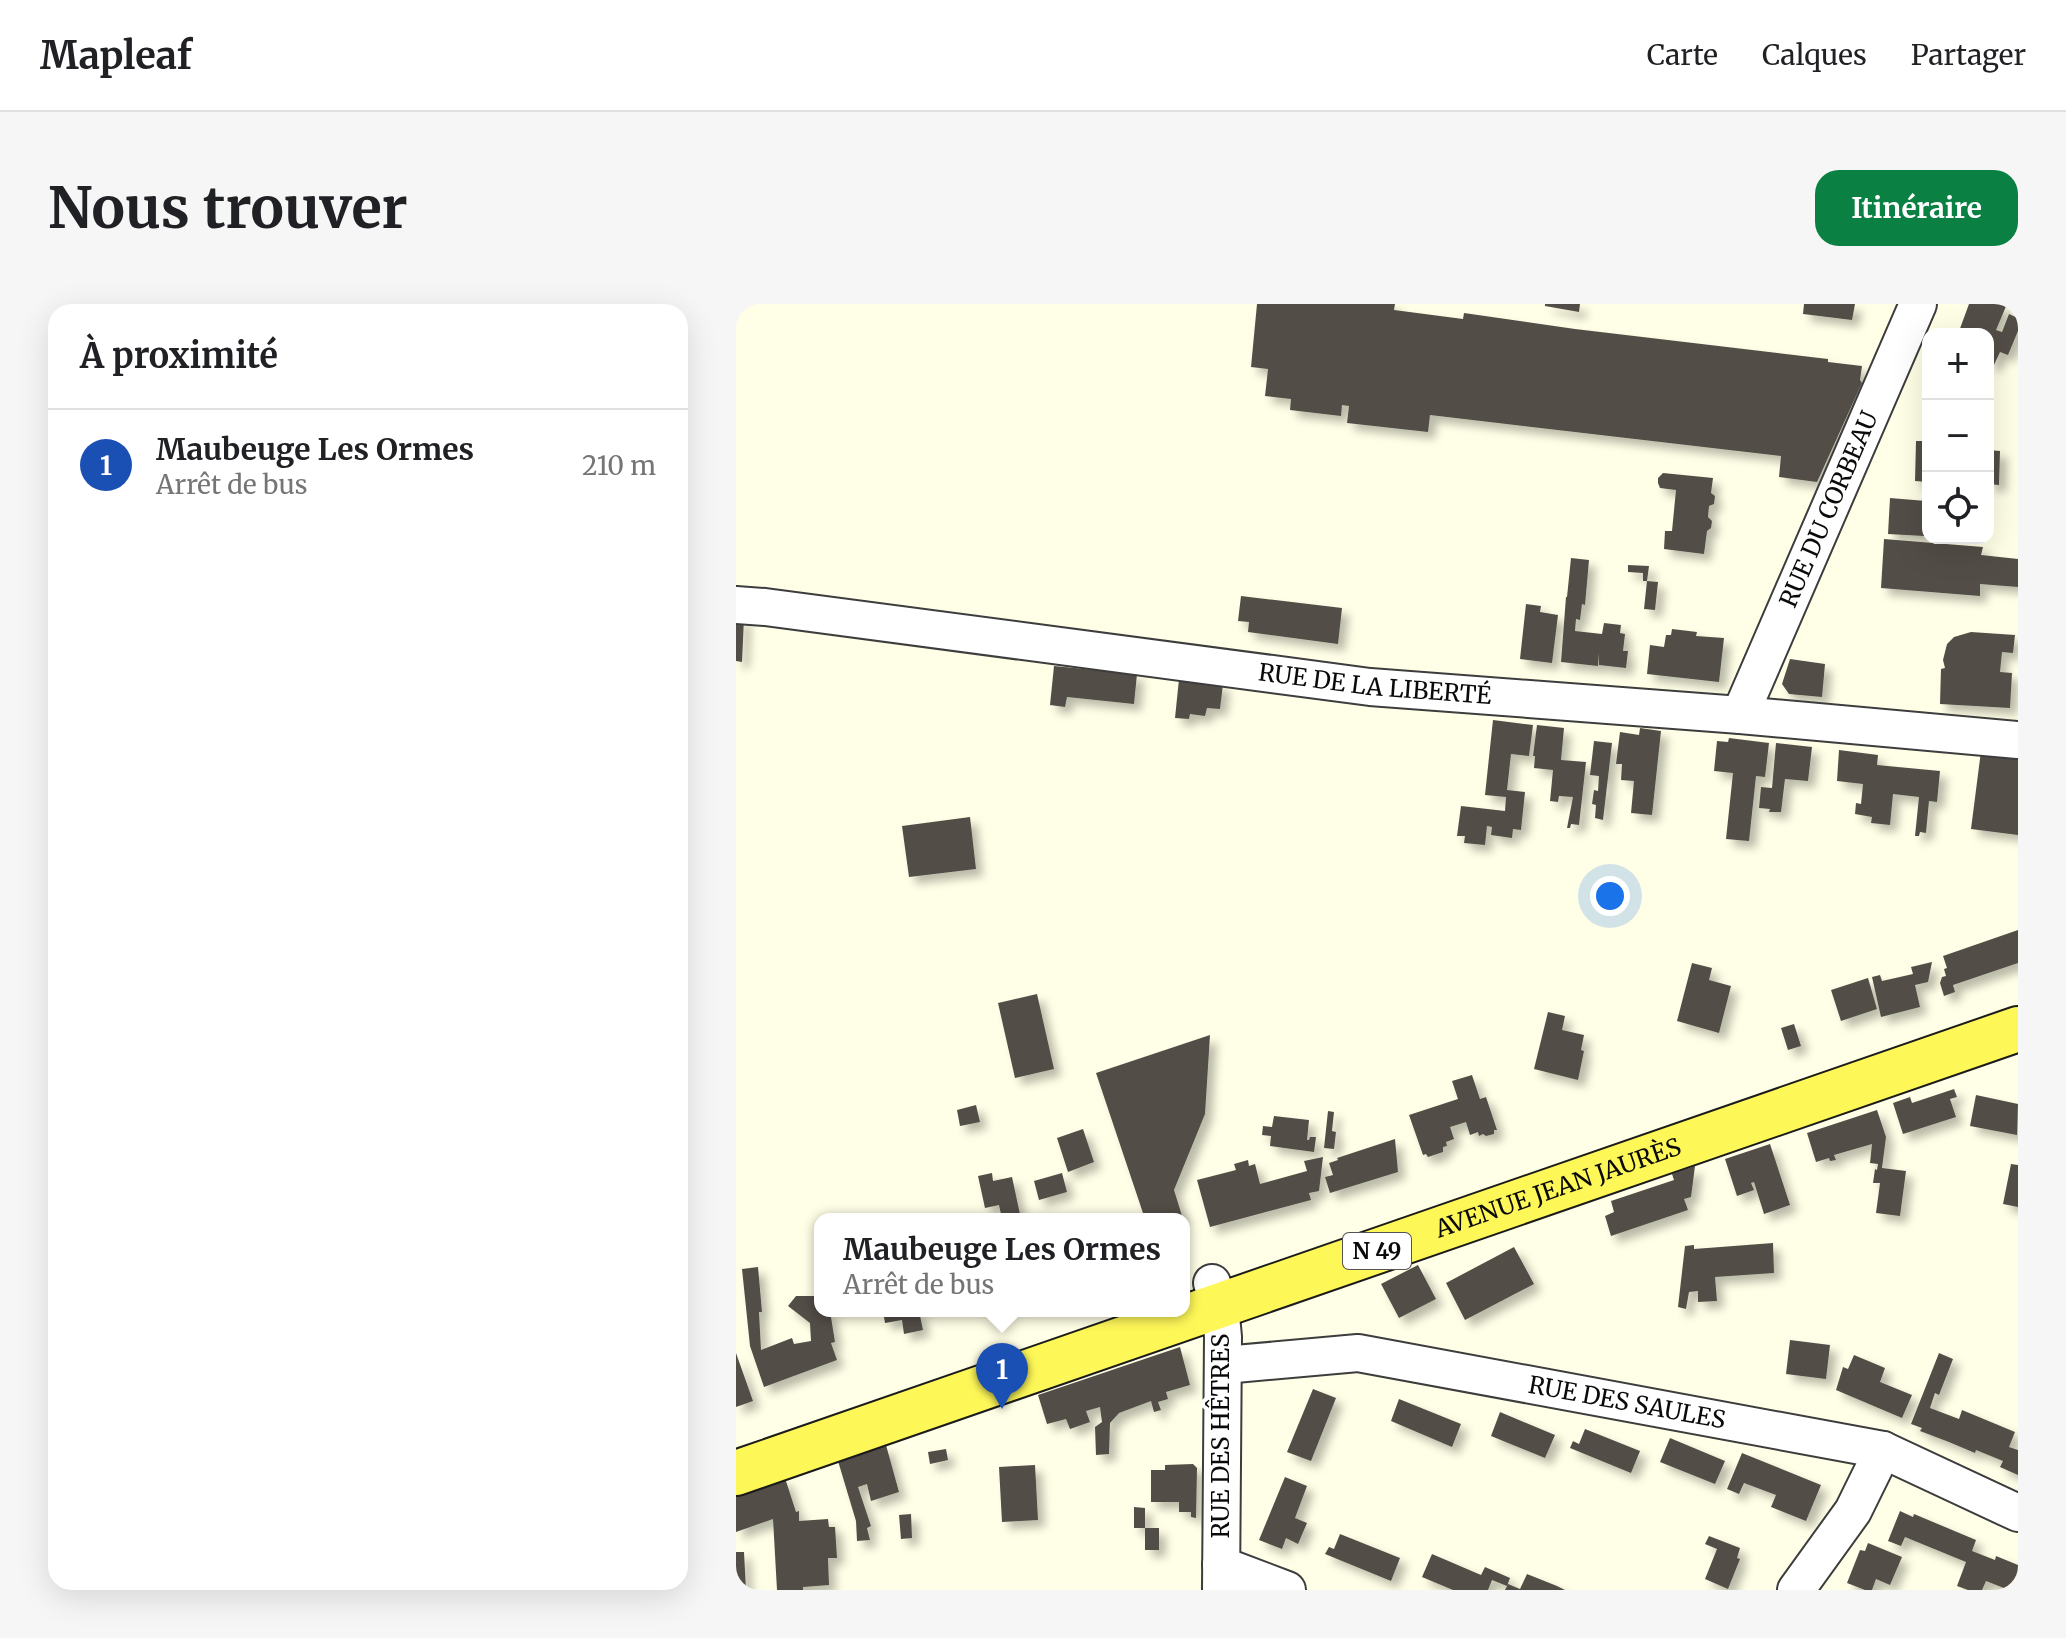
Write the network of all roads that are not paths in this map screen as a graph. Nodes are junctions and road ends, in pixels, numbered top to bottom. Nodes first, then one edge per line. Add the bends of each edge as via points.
1 (1918, 304) edge
2 (736, 605) edge
3 (1740, 715) junction
4 (2018, 740) edge
5 (2018, 1004) edge
6 (2018, 1029) edge
7 (1205, 1294) edge
8 (1113, 1317) edge
9 (1145, 1317) edge
10 (1224, 1365) junction
11 (736, 1447) edge
12 (1883, 1450) junction
13 (736, 1473) edge
14 (2018, 1513) edge
15 (1221, 1577) edge
16 (1287, 1590) edge
17 (1796, 1590) edge

1 - 3 street, RUE DU CORBEAU
2 - 3 street, RUE DE LA LIBERTÉ via 1370,687
3 - 4 street, RUE DE LA LIBERTÉ
5 - 7 main road, AVENUE JEAN JAURÈS / N 49
6 - 7 main road, AVENUE JEAN JAURÈS / N 49
7 - 10 street, RUE DES HÊTRES
8 - 11 main road
9 - 13 main road, AVENUE JEAN JAURÈS / N 49
10 - 12 street, RUE DES SAULES via 1358,1353
10 - 15 street, RUE DES HÊTRES
12 - 14 street, RUE DES SAULES
12 - 17 street via 1853,1511
15 - 16 street

